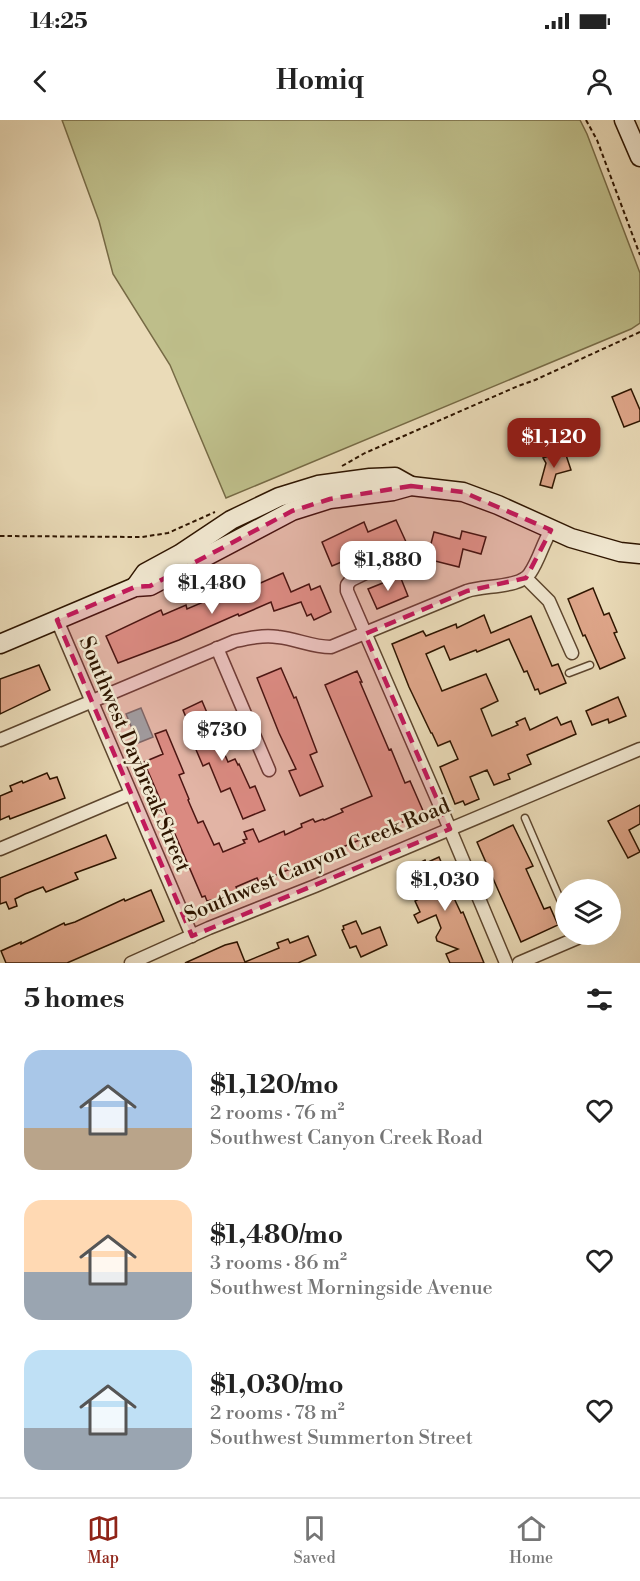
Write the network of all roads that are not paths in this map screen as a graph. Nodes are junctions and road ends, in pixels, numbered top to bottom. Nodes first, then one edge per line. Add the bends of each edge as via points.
1 (624, 120) edge
2 (640, 157) edge
3 (411, 486) junction
4 (550, 530) junction
5 (640, 554) edge
6 (386, 563) dead end
7 (526, 578) junction
8 (135, 587) junction
9 (57, 620) junction
10 (365, 634) junction
11 (0, 644) edge
12 (217, 648) junction
13 (572, 653) joint
14 (590, 665) dead end
15 (579, 669) junction
16 (569, 673) dead end
17 (91, 702) junction
18 (0, 741) edge
19 (640, 749) edge
20 (268, 770) dead end
21 (130, 794) junction
22 (525, 818) dead end
23 (450, 829) junction
24 (0, 849) edge
25 (555, 888) edge
26 (192, 936) junction
27 (558, 945) edge
28 (148, 960) edge
29 (131, 963) edge
30 (506, 963) edge
31 (519, 963) edge

1 - 2 main road
3 - 4 main road via 463,492
3 - 8 main road via 330,499 292,511 150,586
3 - 8 main road via 395,477 333,482 279,497 231,520 145,573
4 - 5 main road via 590,544
4 - 7 street
6 - 10 street via 347,585
7 - 10 street via 467,591
7 - 13 street via 549,601
8 - 9 main road
9 - 11 main road
9 - 17 street, Southwest Daybreak Street
10 - 12 street via 331,646 263,636
10 - 23 street
12 - 17 street
12 - 20 street
13 - 15 lane
14 - 15 lane
15 - 16 lane
17 - 18 street
17 - 21 street, Southwest Daybreak Street
19 - 23 street, Southwest Canyon Creek Road
21 - 24 street
21 - 26 street, Southwest Daybreak Street
22 - 25 lane
23 - 26 street, Southwest Canyon Creek Road
23 - 30 street
26 - 28 street, Southwest Canyon Creek Road
27 - 31 street
28 - 29 street, Southwest Canyon Creek Road

